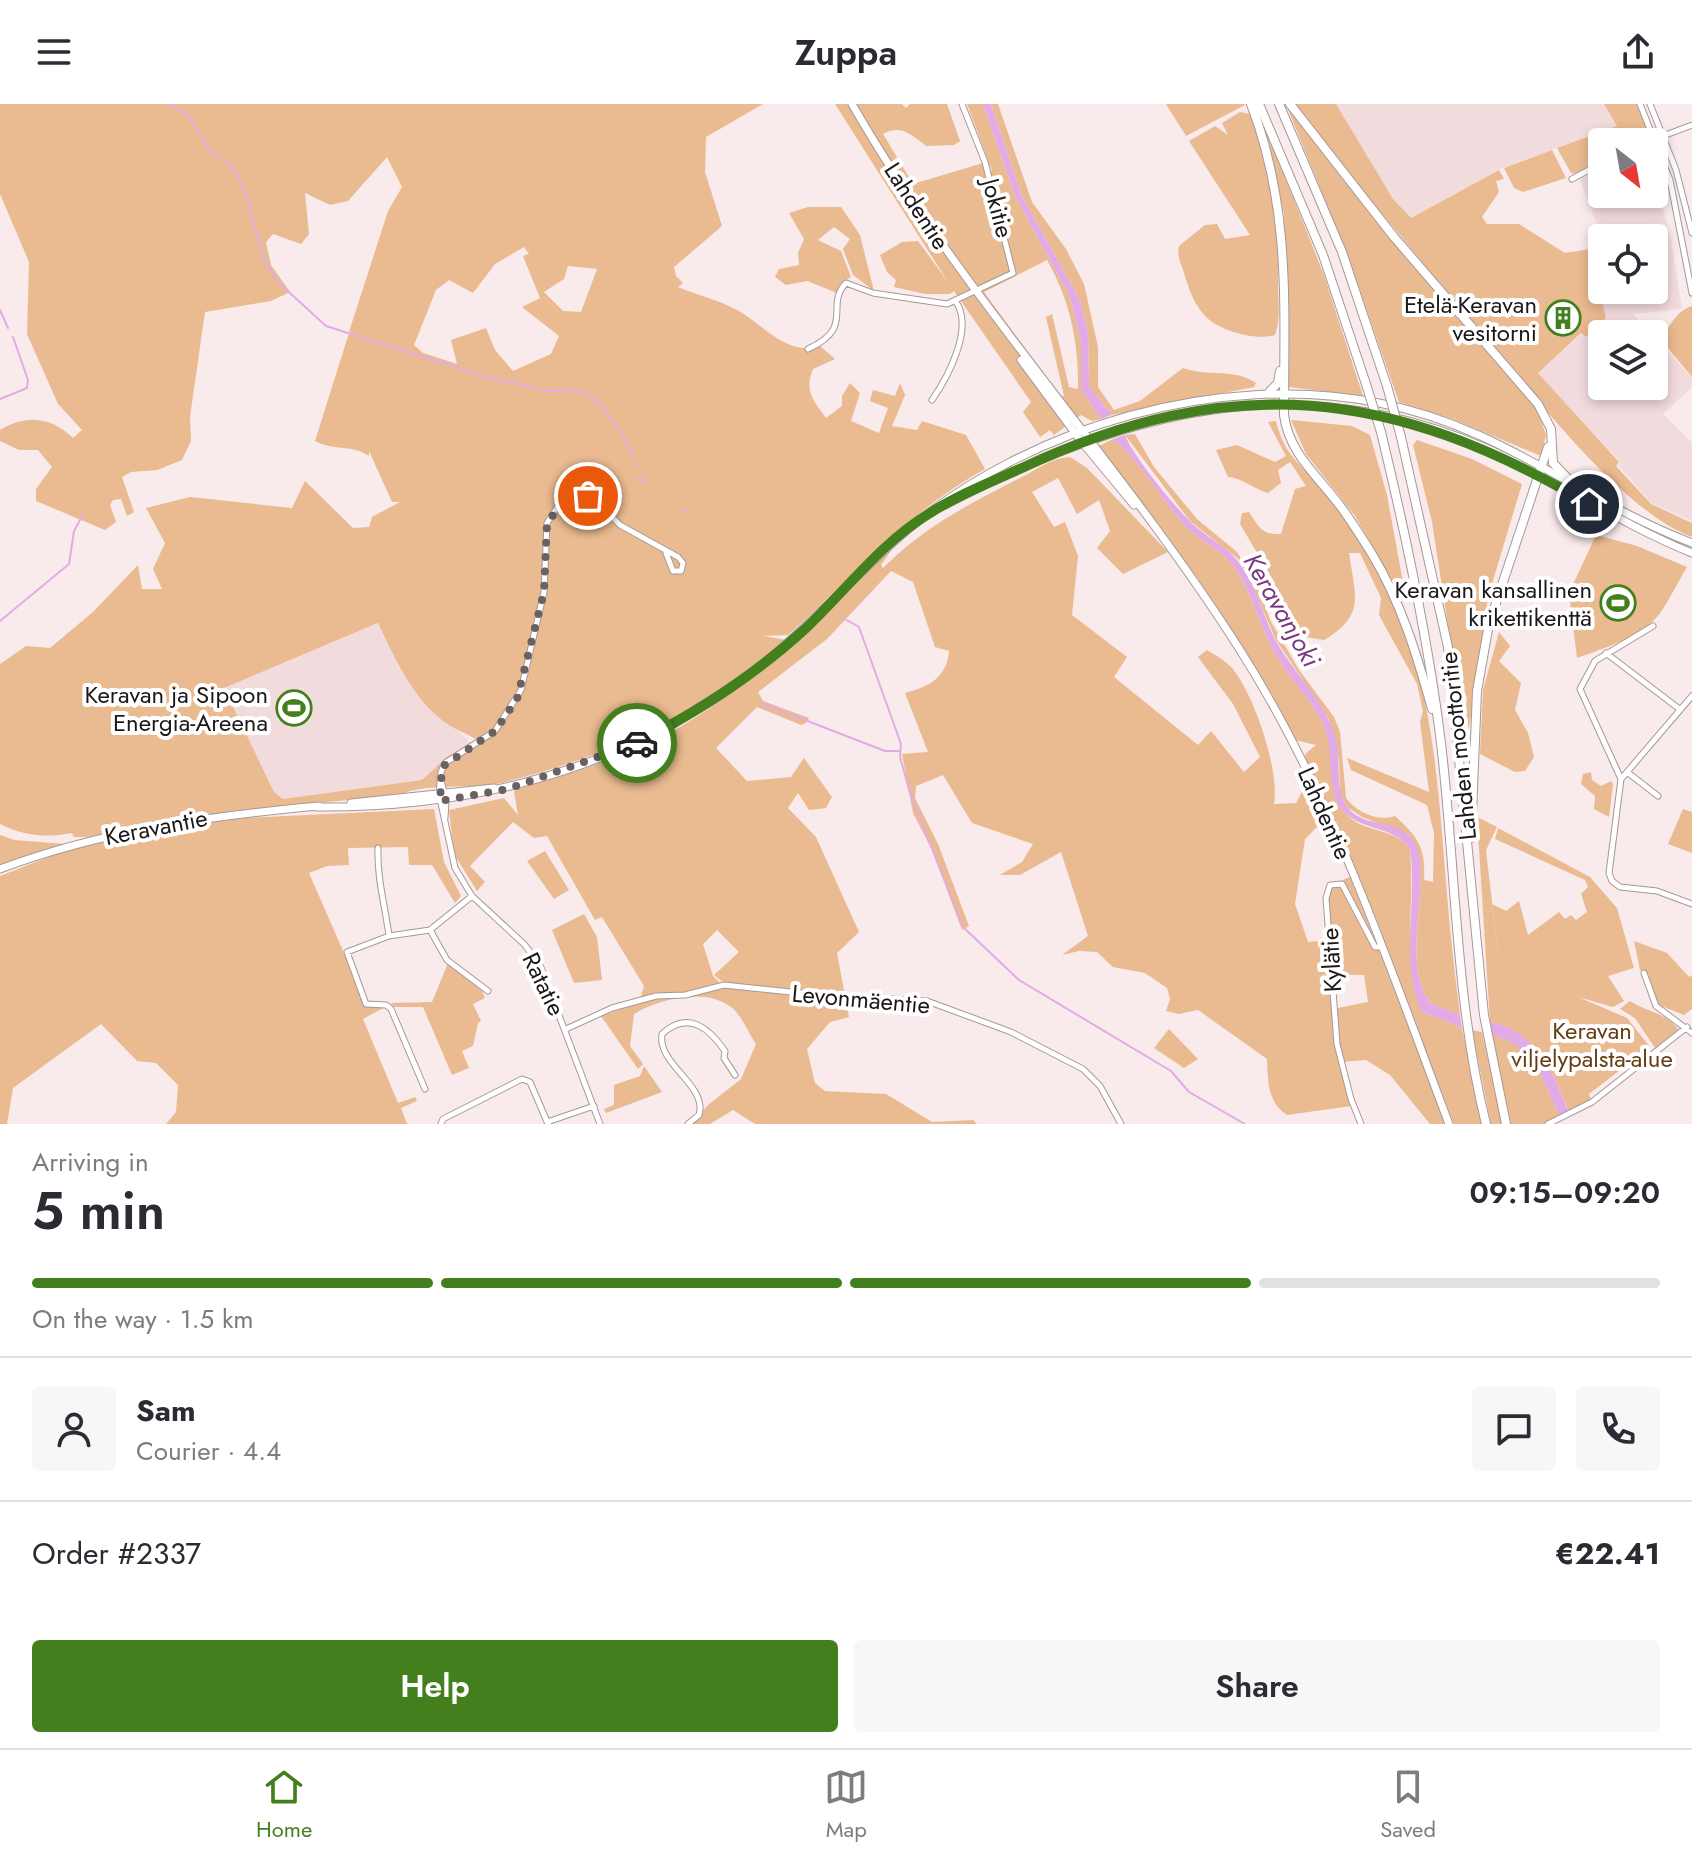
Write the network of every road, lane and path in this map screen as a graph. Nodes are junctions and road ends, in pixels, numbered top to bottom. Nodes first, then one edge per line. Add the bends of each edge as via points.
1 (852, 104) edge
2 (962, 104) edge
3 (1251, 104) edge
4 (1259, 104) edge
5 (1279, 104) edge
6 (1290, 104) edge
7 (1640, 104) edge
8 (1650, 104) edge
9 (1692, 125) edge
10 (1651, 128) edge
11 (1660, 128) edge
12 (1668, 134) edge
13 (1668, 147) edge
14 (1588, 170) edge
15 (1668, 178) edge
16 (1572, 179) dead end
17 (1692, 233) edge
18 (975, 292) junction
19 (1692, 293) edge
20 (956, 302) junction
21 (808, 349) dead end
22 (1283, 359) junction
23 (1270, 391) junction
24 (1284, 392) junction
25 (932, 400) dead end
26 (1284, 404) junction
27 (1538, 404) junction
28 (1079, 432) junction
29 (1085, 440) junction
30 (1543, 465) junction
31 (1539, 475) junction
32 (1575, 486) junction
33 (930, 513) junction
34 (1692, 543) edge
35 (666, 553) dead end
36 (1692, 553) edge
37 (1653, 626) dead end
38 (1606, 653) junction
39 (1692, 696) edge
40 (1678, 708) junction
41 (1441, 744) junction
42 (1627, 772) junction
43 (1621, 779) junction
44 (1658, 796) dead end
45 (443, 797) junction
46 (1469, 847) junction
47 (378, 848) dead end
48 (0, 869) edge
49 (472, 896) junction
50 (1692, 904) edge
51 (430, 930) junction
52 (389, 936) junction
53 (1381, 947) junction
54 (1644, 973) dead end
55 (488, 991) dead end
56 (1687, 1027) junction
57 (566, 1029) junction
58 (1692, 1033) edge
59 (735, 1075) dead end
60 (425, 1089) dead end
61 (594, 1106) junction
62 (441, 1123) edge
63 (548, 1123) edge
64 (600, 1124) edge
65 (688, 1124) edge
66 (1121, 1124) edge
67 (1361, 1124) edge
68 (1449, 1124) edge
69 (1486, 1124) edge
70 (1506, 1124) edge
71 (1548, 1124) edge

1 - 18 main road, Lahdentie
2 - 18 street, Jokitie via 985,162 1014,269
3 - 22 highway via 1281,213
4 - 41 highway, Lahden moottoritie, bridge via 1323,255 1381,432 1422,617
5 - 46 highway, Lahden moottoritie, bridge via 1342,252 1401,437 1448,647
6 - 27 highway via 1385,226
7 - 10 street
8 - 11 street
9 - 12 street
13 - 17 street
14 - 16 street
15 - 19 street
18 - 20 street
18 - 28 main road, Lahdentie
20 - 21 street via 873,293 846,283 840,290 833,332
20 - 25 street via 962,318 956,359
22 - 23 highway via 1278,383
22 - 24 highway
23 - 24 main road, Keravantie
23 - 28 main road, Keravantie
24 - 26 highway
24 - 30 main road, Keravantie via 1420,412 1484,435
26 - 29 main road, Keravantie via 1219,408
26 - 31 main road, Keravantie via 1342,407 1400,419 1486,448
26 - 41 highway via 1293,446 1342,508 1392,591
27 - 30 highway via 1549,432
27 - 32 highway via 1551,429 1552,460
28 - 29 main road, Lahdentie
28 - 33 main road, Keravantie via 977,480
29 - 33 main road, Keravantie
29 - 53 main road, Lahdentie via 1155,526 1242,653 1337,837
30 - 31 highway
30 - 32 main road, Keravantie
31 - 36 main road, Keravantie via 1610,517
31 - 46 highway via 1489,624 1477,691
32 - 34 main road, Keravantie
33 - 45 main road, Keravantie via 774,656 712,702 633,744 524,783
35 - 45 street, Ratatie via 620,525 595,499 579,496 558,506 547,523 544,592 521,690 495,731 445,763 440,776
37 - 38 street
38 - 40 street
38 - 43 street via 1587,670 1580,689
39 - 40 street
40 - 42 street
41 - 69 highway, Lahden moottoritie via 1464,1010
42 - 43 street
42 - 44 street
43 - 50 street via 1610,878 1620,887 1657,891
45 - 48 main road, Keravantie via 203,817 68,846
45 - 49 street, Ratatie via 455,868
46 - 70 highway, Lahden moottoritie via 1487,1038
47 - 52 street via 379,889 386,898
49 - 51 street
49 - 57 street, Ratatie via 533,954
51 - 52 street
51 - 55 street via 447,960
52 - 60 street via 347,952 366,1004 391,1009
53 - 67 street, Kylätie via 1375,947 1342,884 1330,885 1326,898 1337,1044
53 - 68 main road, Lahdentie
54 - 56 street via 1656,1006
56 - 58 street
56 - 71 street via 1592,1102
57 - 61 street, Ratatie
57 - 66 street, Levonmäentie via 627,1004 724,985 927,1001 1011,1032 1083,1069 1100,1086
59 - 65 street via 725,1051 700,1024 678,1024 662,1034 664,1050 699,1101 699,1115
61 - 63 street
61 - 64 street, Ratatie
62 - 63 street via 526,1079

